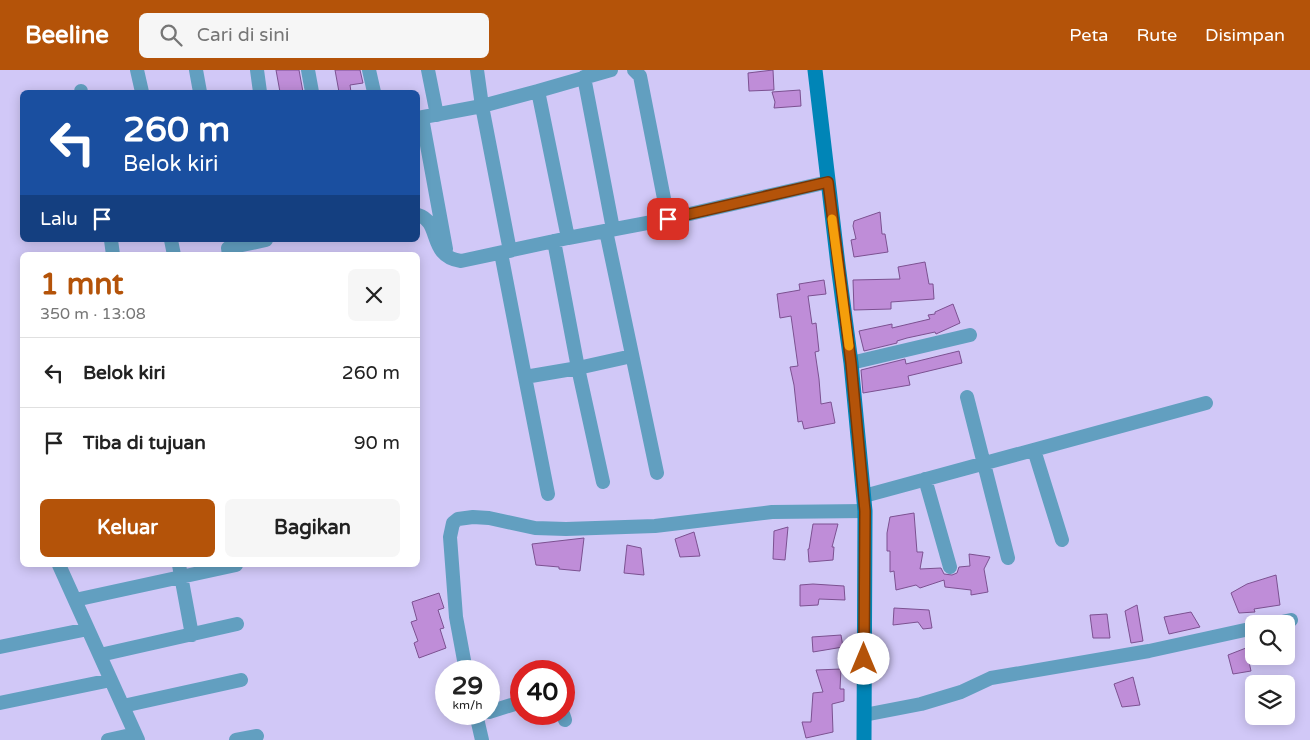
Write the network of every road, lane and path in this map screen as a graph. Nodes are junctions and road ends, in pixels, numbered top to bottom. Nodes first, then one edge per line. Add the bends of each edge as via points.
1 (137, 70) edge
2 (196, 70) edge
3 (257, 70) edge
4 (308, 70) edge
5 (370, 70) edge
6 (428, 70) edge
7 (477, 70) edge
8 (611, 70) edge
9 (634, 70) edge
10 (814, 70) edge
11 (584, 78) junction
12 (142, 90) edge
13 (200, 90) edge
14 (260, 90) edge
15 (312, 90) edge
16 (374, 90) edge
17 (538, 91) junction
18 (482, 106) junction
19 (437, 115) junction
20 (420, 118) edge
21 (828, 182) junction
22 (420, 215) edge
23 (668, 219) junction
24 (609, 230) junction
25 (568, 238) junction
26 (554, 241) junction
27 (256, 242) edge
28 (228, 248) edge
29 (506, 252) junction
30 (448, 257) junction
31 (970, 335) dead end
32 (632, 356) junction
33 (851, 363) junction
34 (578, 368) junction
35 (526, 377) junction
36 (967, 397) dead end
37 (1206, 403) dead end
38 (1034, 450) junction
39 (983, 464) junction
40 (657, 472) dead end
41 (926, 479) junction
42 (603, 482) dead end
43 (548, 494) dead end
44 (864, 504) junction
45 (1062, 540) dead end
46 (1008, 558) dead end
47 (60, 567) edge
48 (217, 567) edge
49 (950, 567) dead end
50 (180, 571) edge
51 (75, 600) junction
52 (237, 624) dead end
53 (88, 629) junction
54 (1245, 630) edge
55 (192, 635) junction
56 (0, 647) edge
57 (100, 655) junction
58 (464, 660) edge
59 (111, 680) junction
60 (241, 680) dead end
61 (0, 703) edge
62 (123, 706) junction
63 (864, 715) junction
64 (481, 725) edge
65 (257, 736) dead end
66 (136, 737) edge
67 (108, 740) edge
68 (236, 740) edge
69 (482, 740) edge
70 (864, 740) edge

1 - 12 street
2 - 13 street
3 - 14 street
4 - 15 street
5 - 16 street
6 - 19 street
7 - 18 street
8 - 11 street
9 - 23 street via 640,76
10 - 21 street
11 - 17 street
11 - 24 street
17 - 18 street
17 - 25 street
18 - 19 street
18 - 29 street
19 - 20 street
20 - 30 street
21 - 23 street
21 - 33 street
22 - 30 street via 430,225 439,248
23 - 24 street
24 - 25 street
24 - 32 street
25 - 26 street
26 - 29 street
26 - 34 street
27 - 28 street
29 - 30 street via 461,261
29 - 35 street
31 - 33 street
32 - 34 street
32 - 40 street
33 - 44 street
34 - 35 street
34 - 42 street
35 - 43 street
36 - 39 street
37 - 38 street
38 - 39 street
38 - 45 street
39 - 41 street
39 - 46 street
41 - 44 street
41 - 49 street
44 - 58 street via 655,526 535,528 489,518 458,519 453,523 450,537 456,617
44 - 63 street
47 - 51 street
48 - 50 street
50 - 51 street
50 - 55 street
51 - 53 street
52 - 55 street
53 - 56 street
53 - 57 street
54 - 63 street via 1149,651 991,678 961,692 921,704
55 - 57 street
57 - 59 street
59 - 61 street
59 - 62 street
60 - 62 street
62 - 66 street
63 - 70 street
64 - 69 street
65 - 68 street
66 - 67 street

